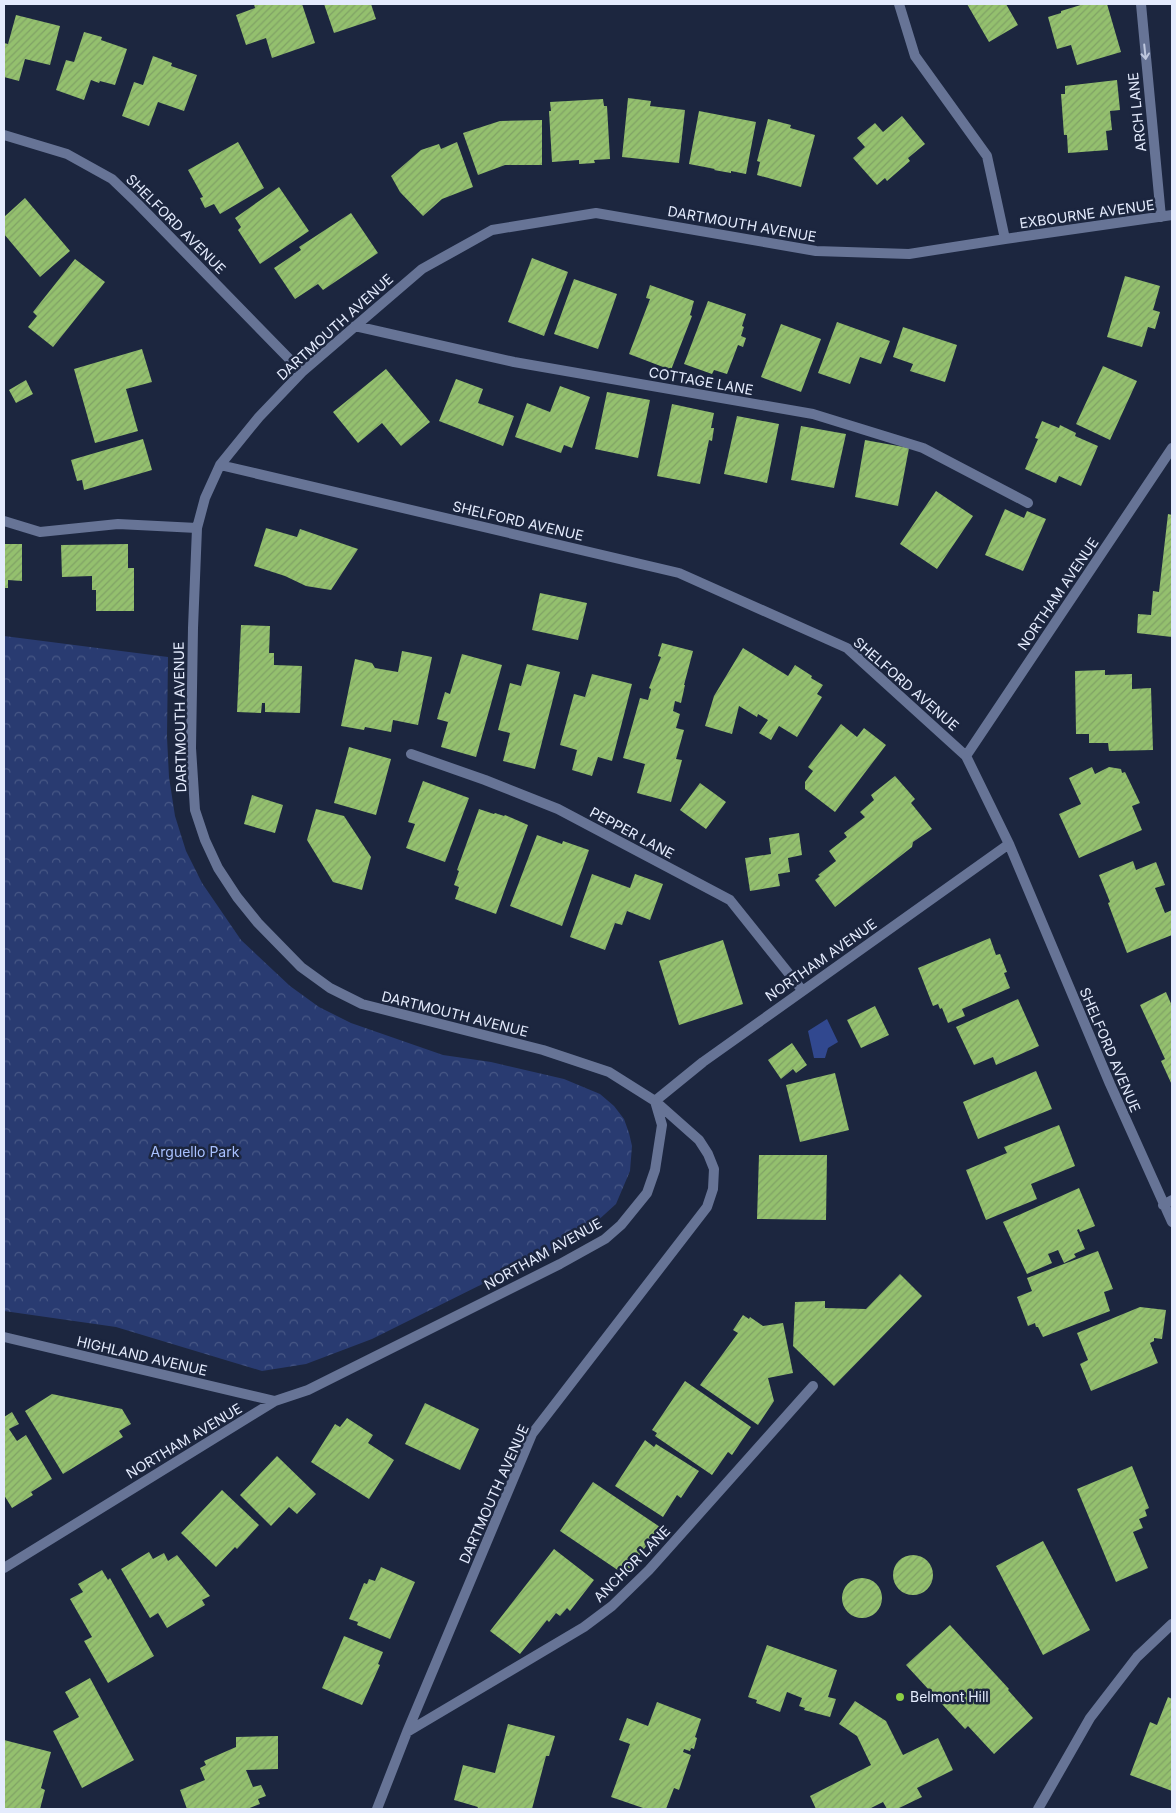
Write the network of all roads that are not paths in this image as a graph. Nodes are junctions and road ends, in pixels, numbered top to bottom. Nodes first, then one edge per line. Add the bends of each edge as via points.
1 (899, 4) edge
2 (1141, 4) edge
3 (4, 135) edge
4 (1172, 215) edge
5 (1162, 217) junction
6 (1005, 240) junction
7 (355, 326) junction
8 (302, 372) junction
9 (1172, 448) edge
10 (220, 465) junction
11 (1028, 503) dead end
12 (4, 521) edge
13 (196, 528) junction
14 (411, 754) dead end
15 (966, 756) junction
16 (1008, 844) junction
17 (802, 990) junction
18 (655, 1101) junction
19 (1168, 1203) edge
20 (1172, 1222) edge
21 (4, 1338) edge
22 (812, 1386) dead end
23 (275, 1402) junction
24 (4, 1568) edge
25 (1172, 1624) edge
26 (407, 1732) junction
27 (376, 1809) edge
28 (1038, 1809) edge

1 - 6 street via 915,56 987,156
2 -> 5 street, ARCH LANE
3 - 8 street, SHELFORD AVENUE via 67,154 112,180
4 - 5 street, EXBOURNE AVENUE
5 - 6 street, EXBOURNE AVENUE
6 - 7 street, DARTMOUTH AVENUE via 909,254 816,251 596,213 492,230 422,269
7 - 8 street, DARTMOUTH AVENUE
7 - 11 street, COTTAGE LANE via 514,362 812,414 923,448
8 - 10 street, DARTMOUTH AVENUE
9 - 15 street, NORTHAM AVENUE
10 - 13 street, DARTMOUTH AVENUE
10 - 15 street, SHELFORD AVENUE via 679,573 846,648
12 - 13 street via 40,532 118,524
13 - 18 street, DARTMOUTH AVENUE via 191,748 195,810 218,868 237,897 300,967 330,988 362,1004 609,1072
14 - 17 street, PEPPER LANE via 558,810 730,900
15 - 16 street, SHELFORD AVENUE
16 - 17 street, NORTHAM AVENUE
16 - 19 street, SHELFORD AVENUE via 1110,1084
17 - 18 street, NORTHAM AVENUE
18 - 23 street, NORTHAM AVENUE via 662,1125 655,1170 647,1192 621,1225 604,1239 308,1390
18 - 26 street, DARTMOUTH AVENUE via 699,1140 708,1154 714,1169 713,1189 706,1207 532,1434
19 - 20 street, SHELFORD AVENUE
21 - 23 street, HIGHLAND AVENUE
22 - 26 street, ANCHOR LANE via 649,1570 612,1606 584,1627
23 - 24 street, NORTHAM AVENUE
25 - 28 street via 1137,1657 1090,1718
26 - 27 street, DARTMOUTH AVENUE

